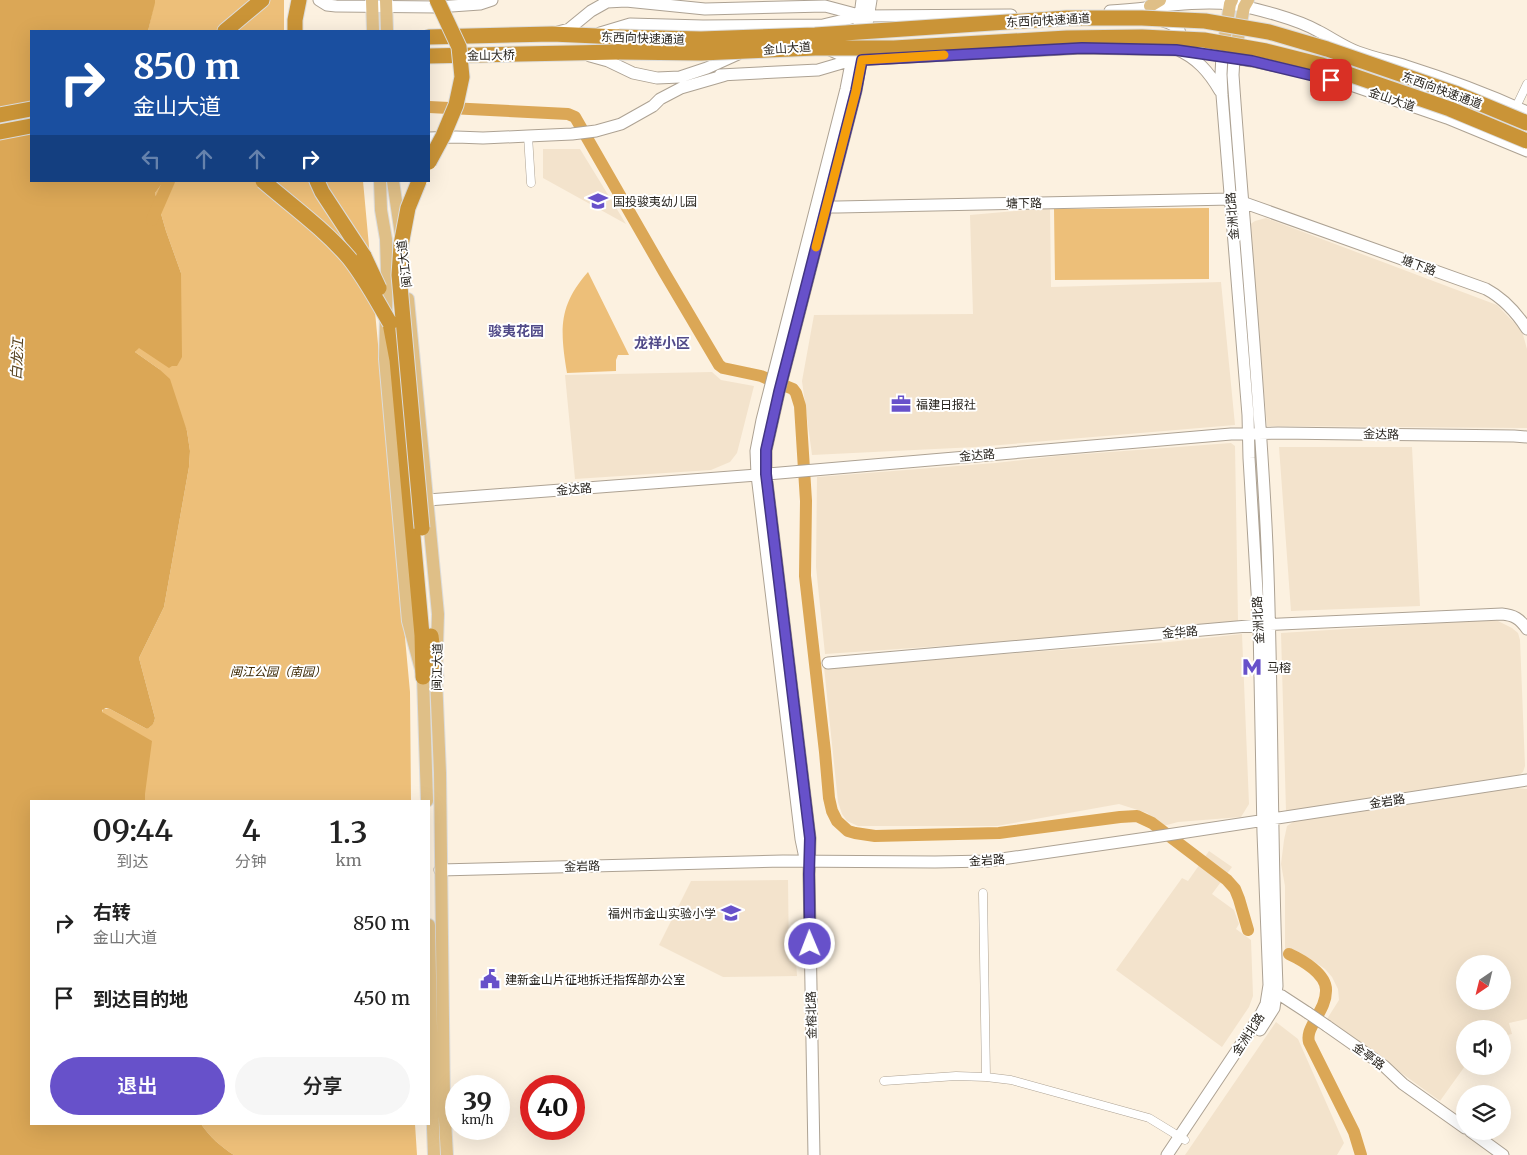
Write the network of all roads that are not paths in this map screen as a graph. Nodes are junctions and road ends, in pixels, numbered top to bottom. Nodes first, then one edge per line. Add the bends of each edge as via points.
1 (252, 0) edge
2 (262, 0) edge
3 (290, 0) edge
4 (300, 0) edge
5 (319, 0) edge
6 (438, 0) edge
7 (492, 0) edge
8 (676, 0) edge
9 (862, 0) edge
10 (871, 0) edge
11 (1231, 2) edge
12 (372, 3) edge
13 (387, 3) edge
14 (1155, 3) edge
15 (1246, 4) edge
16 (704, 9) junction
17 (1133, 10) junction
18 (865, 16) junction
19 (227, 30) edge
20 (285, 30) edge
21 (295, 30) edge
22 (374, 30) edge
23 (387, 30) edge
24 (552, 34) junction
25 (581, 36) junction
26 (430, 37) edge
27 (619, 44) junction
28 (1176, 50) junction
29 (1357, 52) junction
30 (553, 53) joint
31 (577, 53) junction
32 (430, 56) edge
33 (1228, 57) junction
34 (857, 60) junction
35 (726, 75) junction
36 (680, 77) junction
37 (1348, 84) junction
38 (1527, 84) edge
39 (1222, 94) junction
40 (1516, 107) junction
41 (30, 109) edge
42 (1527, 112) edge
43 (0, 115) edge
44 (1527, 123) edge
45 (30, 126) edge
46 (430, 130) edge
47 (0, 132) edge
48 (528, 136) junction
49 (456, 137) junction
50 (430, 138) edge
51 (1527, 141) edge
52 (1527, 152) edge
53 (430, 160) edge
54 (264, 182) edge
55 (317, 182) edge
56 (380, 182) edge
57 (394, 182) edge
58 (419, 182) edge
59 (531, 183) dead end
60 (1236, 200) junction
61 (822, 206) junction
62 (390, 323) junction
63 (1527, 329) edge
64 (1248, 433) junction
65 (1261, 433) junction
66 (1527, 437) edge
67 (761, 474) junction
68 (428, 500) junction
69 (417, 528) junction
70 (1264, 625) junction
71 (1527, 629) edge
72 (828, 663) dead end
73 (429, 677) junction
74 (1527, 780) edge
75 (427, 800) edge
76 (1268, 820) junction
77 (807, 860) junction
78 (440, 870) junction
79 (983, 893) dead end
80 (430, 993) edge
81 (1272, 993) junction
82 (986, 1077) junction
83 (884, 1082) dead end
84 (1456, 1122) edge
85 (1182, 1138) junction
86 (1482, 1140) edge
87 (434, 1155) edge
88 (447, 1155) edge
89 (814, 1155) edge
90 (1167, 1155) edge
91 (1174, 1155) edge
92 (1503, 1155) edge

1 - 19 highway
2 - 19 highway
3 - 20 highway
4 - 21 highway
5 - 12 main road via 327,5
6 - 53 highway, bridge via 459,47 462,77 456,105
7 - 13 main road via 460,6
8 - 16 main road
9 - 18 main road
10 - 18 main road
11 - 14 main road, 金山大道
11 - 15 main road, 金山大道
11 - 33 main road
12 - 13 main road
12 - 22 main road
13 - 23 main road
14 - 17 main road, 金山大道
15 - 29 main road, 金山大道 via 1317,30
15 - 33 main road
16 - 18 main road via 826,6
16 - 24 main road via 607,2 569,29
17 - 18 main road, 金山大道
17 - 28 main road via 1179,29 1181,36
18 - 25 main road, 金山大道 via 823,25 630,24
18 - 34 main road, 金榕北路
24 - 25 highway, 东西向快速通道
24 - 26 highway, 金山大桥
25 - 27 highway, 东西向快速通道
27 - 31 highway, 东西向快速通道
27 - 44 highway, 东西向快速通道, bridge via 1067,18 1205,21 1269,32 1327,49 1454,93
27 - 51 highway, 东西向快速通道, bridge via 701,53 894,48 1067,38 1204,40 1266,50 1322,65 1450,109
28 - 33 main road, 金山大道
28 - 34 main road, 金山大道 via 1082,48
28 - 39 main road via 1202,65
29 - 37 main road
29 - 40 main road, 金山大道
30 - 31 highway, 东西向快速通道
30 - 32 highway, 金山大桥
31 - 36 main road, 金山大道 via 608,61 633,73 657,78
33 - 37 main road, 金山大道
33 - 39 main road, 金洲北路 via 1221,74
33 - 60 main road, 金洲北路 via 1233,75
34 - 35 main road via 818,70
34 - 36 main road, 金山大道 via 820,46 768,48 734,55
34 - 61 main road, 金榕北路 via 856,91
35 - 36 main road
35 - 48 main road via 681,88 621,124 596,131
37 - 52 main road, 金山大道 via 1447,118
38 - 40 street
39 - 60 main road, 金洲北路
40 - 42 main road, 金山大道
41 - 43 highway
45 - 47 highway
46 - 49 main road
48 - 49 main road
48 - 59 street
49 - 50 main road
54 - 62 highway, bridge via 348,257
55 - 62 highway, bridge via 378,282
56 - 73 main road, 闽江大道 via 387,273 385,359 408,621
57 - 68 main road, 闽江大道
58 - 69 highway, bridge via 402,236 400,274
60 - 61 main road, 塘下路
60 - 63 main road, 塘下路 via 1486,289 1508,306
60 - 64 main road, 金洲北路
60 - 65 main road, 金洲北路
61 - 67 main road, 金榕北路 via 775,391
62 - 69 highway
64 - 65 main road, 金达路
64 - 67 main road, 金达路
64 - 70 main road, 金洲北路
65 - 66 main road, 金达路
65 - 70 main road, 金洲北路
67 - 68 main road, 金达路
67 - 77 main road, 金榕北路 via 801,839
68 - 73 main road, 闽江大道 via 438,614
69 - 73 highway
70 - 71 main road, 金华路 via 1502,614 1515,617
70 - 72 main road, 金华路
70 - 76 main road, 金洲北路
73 - 75 main road, 闽江大道
73 - 78 main road, 闽江大道 via 440,773
74 - 76 main road, 金岩路
76 - 77 main road, 金岩路 via 988,861
76 - 81 main road, 金洲北路
77 - 78 main road, 金岩路
77 - 89 main road, 金榕北路
78 - 88 main road, 闽江大道
79 - 82 street
80 - 87 main road
81 - 84 main road, 金亭路, bridge via 1294,1003 1327,1026
81 - 85 main road, 金洲北路
82 - 83 street
82 - 85 street via 1011,1080 1149,1118
85 - 90 main road, 金洲北路
85 - 91 main road, 金洲北路
86 - 92 main road

